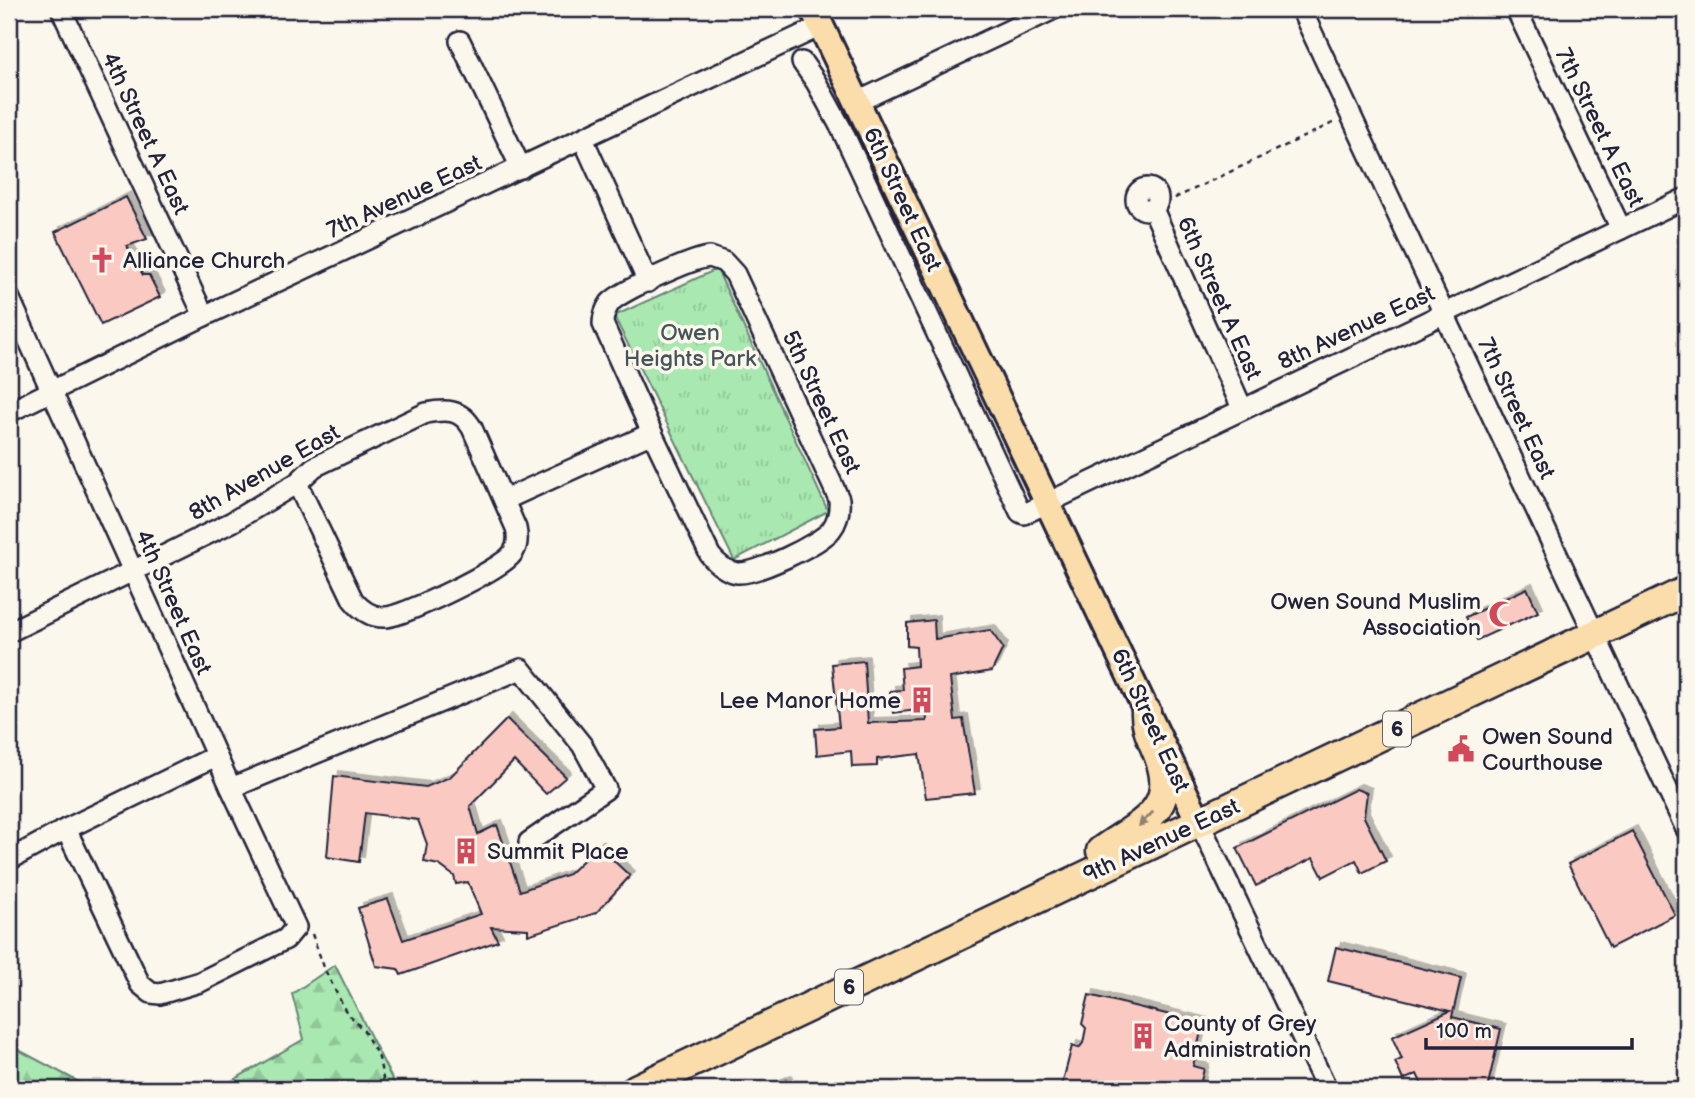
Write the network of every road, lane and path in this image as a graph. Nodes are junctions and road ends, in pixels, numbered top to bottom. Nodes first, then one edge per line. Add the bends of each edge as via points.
1 (61, 9) edge
2 (1054, 9) edge
3 (1301, 9) edge
4 (1517, 9) edge
5 (817, 18) edge
6 (460, 41) dead end
7 (802, 62) dead end
8 (857, 102) junction
9 (1337, 121) dead end
10 (583, 139) junction
11 (521, 168) junction
12 (890, 171) junction
13 (867, 182) junction
14 (1686, 198) edge
15 (1157, 208) joint
16 (1621, 229) junction
17 (648, 282) junction
18 (9, 297) edge
19 (953, 303) junction
20 (1445, 313) junction
21 (928, 315) junction
22 (204, 316) junction
23 (52, 391) junction
24 (1242, 408) junction
25 (9, 412) edge
26 (652, 433) junction
27 (297, 483) junction
28 (503, 500) junction
29 (1048, 503) junction
30 (133, 571) junction
31 (1686, 591) edge
32 (9, 632) edge
33 (1594, 635) junction
34 (1146, 711) junction
35 (216, 756) junction
36 (231, 788) junction
37 (1199, 822) junction
38 (66, 829) junction
39 (1686, 829) edge
40 (529, 842) dead end
41 (9, 860) edge
42 (1062, 886) junction
43 (296, 926) junction
44 (385, 1089) edge
45 (636, 1089) edge
46 (1327, 1089) edge

1 - 22 street, 4th Street A East
2 - 8 street
3 - 20 street, 7th Street East
4 - 16 street, 7th Street A East
5 - 8 main road, 6th Street East
5 - 10 street, 7th Avenue East
6 - 11 street
7 - 13 street, 6th Street East via 829,104
8 - 12 main road, 6th Street East
9 - 15 path
10 - 11 street, 7th Avenue East
10 - 17 street
11 - 22 street, 7th Avenue East
12 - 13 street
12 - 19 main road, 6th Street East
13 - 21 street, 6th Street East
14 - 16 street, 8th Avenue East
15 - 24 street, 6th Street A East
16 - 20 street, 8th Avenue East
17 - 26 street, 5th Street East via 614,299 603,319
17 - 26 street, 5th Street East via 704,257 720,260 732,270 837,491 836,523 819,540 776,563 745,573 727,570 710,555
18 - 23 street, 4th Street East
19 - 21 street
19 - 29 main road, 6th Street East
20 - 24 street, 8th Avenue East
20 - 33 street, 7th Street East
21 - 29 street, 6th Street East via 1020,512
22 - 23 street, 7th Avenue East
23 - 25 street, 7th Avenue East
23 - 30 street, 4th Street East
24 - 29 street, 8th Avenue East
26 - 28 street
27 - 28 street, 8th Avenue East via 314,467 426,413 444,410 469,423
27 - 28 street via 353,600 365,611 386,618 511,557 517,534
27 - 30 street, 8th Avenue East via 232,522
29 - 34 main road, 6th Street East
30 - 32 street, 8th Avenue East
30 - 35 street, 4th Street East
31 - 33 highway, 9th Avenue East / 6
33 - 37 highway, 9th Avenue East / 6
33 - 39 street, 7th Street East
34 - 37 main road, 6th Street East
34 -> 42 highway via 1145,724 1164,771 1160,803 1149,819 1103,849
35 - 36 street, 4th Street East
35 - 38 street
36 - 40 street via 521,669 582,745 606,789
36 - 43 street, 4th Street East
37 - 42 highway, 9th Avenue East / 6
37 - 46 street, 6th Street East
38 - 41 street
38 - 43 street via 141,984 151,993 200,982 286,939
42 - 45 highway, 9th Avenue East / 6
43 - 44 path via 312,933 345,1010 379,1058

